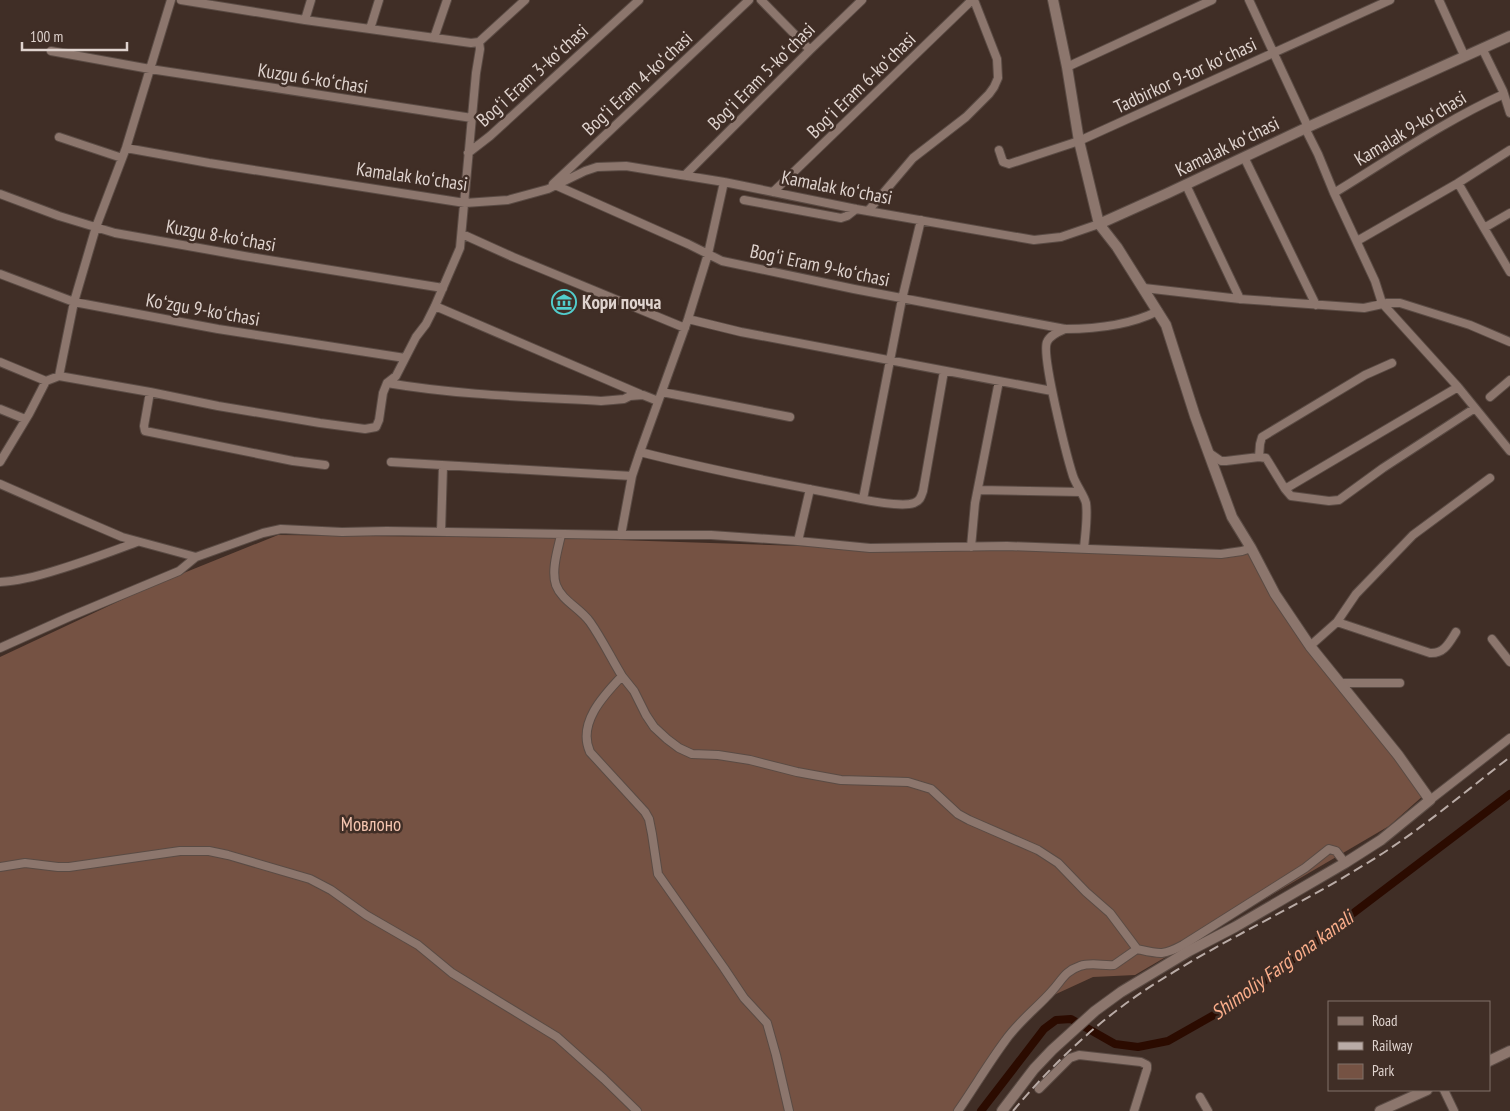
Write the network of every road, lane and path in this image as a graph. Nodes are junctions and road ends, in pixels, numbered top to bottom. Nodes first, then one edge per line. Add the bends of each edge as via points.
1 (170, 0) edge
2 (181, 0) edge
3 (244, 0) edge
4 (311, 0) edge
5 (379, 0) edge
6 (447, 0) edge
7 (525, 0) edge
8 (639, 0) edge
9 (749, 0) edge
10 (761, 0) edge
11 (862, 0) edge
12 (973, 0) edge
13 (1053, 0) edge
14 (1212, 0) edge
15 (1249, 0) edge
16 (1390, 0) edge
17 (1438, 0) edge
18 (241, 10) junction
19 (305, 20) junction
20 (370, 29) junction
21 (1510, 36) edge
22 (434, 38) junction
23 (479, 42) junction
24 (1482, 48) junction
25 (810, 50) junction
26 (51, 51) dead end
27 (1274, 52) junction
28 (1464, 55) junction
29 (1067, 67) junction
30 (150, 70) junction
31 (1504, 94) junction
32 (1510, 113) edge
33 (472, 118) junction
34 (1306, 127) junction
35 (59, 138) dead end
36 (1079, 141) junction
37 (126, 148) junction
38 (999, 150) dead end
39 (1510, 150) edge
40 (468, 153) junction
41 (1244, 157) junction
42 (122, 158) junction
43 (685, 175) junction
44 (724, 182) junction
45 (1458, 183) junction
46 (1186, 185) junction
47 (552, 187) junction
48 (773, 192) junction
49 (1334, 193) junction
50 (0, 194) edge
51 (744, 200) dead end
52 (465, 204) junction
53 (856, 209) junction
54 (868, 211) junction
55 (1510, 213) edge
56 (921, 220) junction
57 (1099, 224) junction
58 (96, 227) junction
59 (1484, 228) junction
60 (462, 234) junction
61 (1356, 241) junction
62 (708, 254) junction
63 (1510, 272) edge
64 (0, 274) edge
65 (442, 288) junction
66 (1144, 288) junction
67 (902, 299) junction
68 (1240, 300) junction
69 (74, 302) junction
70 (1382, 303) junction
71 (1316, 305) junction
72 (435, 306) junction
73 (1158, 311) junction
74 (688, 320) junction
75 (685, 328) junction
76 (1065, 329) junction
77 (1510, 342) edge
78 (405, 358) junction
79 (891, 360) junction
80 (0, 362) edge
81 (1392, 363) dead end
82 (944, 371) junction
83 (59, 376) junction
84 (1510, 380) edge
85 (46, 381) junction
86 (999, 381) junction
87 (387, 383) junction
88 (1458, 387) junction
89 (1052, 391) junction
90 (150, 392) junction
91 (662, 392) junction
92 (643, 395) junction
93 (1490, 397) dead end
94 (658, 401) junction
95 (1476, 408) junction
96 (0, 409) edge
97 (790, 417) dead end
98 (26, 419) junction
99 (1206, 450) junction
100 (1510, 451) edge
101 (640, 452) junction
102 (1260, 457) junction
103 (0, 462) edge
104 (391, 462) dead end
105 (325, 465) dead end
106 (443, 466) junction
107 (632, 476) junction
108 (1490, 478) dead end
109 (0, 484) edge
110 (810, 489) junction
111 (1285, 489) junction
112 (978, 490) junction
113 (1080, 492) junction
114 (863, 499) junction
115 (441, 532) junction
116 (561, 534) junction
117 (621, 536) junction
118 (798, 541) junction
119 (137, 542) junction
120 (971, 547) junction
121 (1251, 548) junction
122 (1084, 549) junction
123 (196, 557) junction
124 (0, 582) edge
125 (1337, 622) junction
126 (1456, 632) dead end
127 (1492, 639) dead end
128 (1310, 646) junction
129 (0, 648) edge
130 (1510, 662) edge
131 (622, 676) junction
132 (1340, 683) junction
133 (1400, 683) dead end
134 (1510, 738) edge
135 (1430, 800) junction
136 (1345, 863) junction
137 (0, 867) edge
138 (1138, 949) junction
139 (1510, 1051) edge
140 (1490, 1061) edge
141 (1039, 1090) dead end
142 (1424, 1091) edge
143 (1444, 1091) edge
144 (1200, 1097) dead end
145 (637, 1111) edge
146 (789, 1111) edge
147 (958, 1111) edge
148 (1002, 1111) edge
149 (1134, 1111) edge
150 (1208, 1111) edge
151 (1380, 1111) edge
152 (1454, 1111) edge

1 - 30 street
2 - 18 street
3 - 18 street
4 - 19 street
5 - 20 street
6 - 22 street
7 - 23 street
8 - 40 street, Bogʻi Eram 3-koʻchasi
9 - 47 street, Bogʻi Eram 4-koʻchasi
10 - 25 street
11 - 25 street, Bogʻi Eram 5-koʻchasi
12 - 48 street, Bogʻi Eram 6-koʻchasi
12 - 54 street via 997,59 998,78 994,87 966,117 913,158
13 - 29 street
14 - 29 street
15 - 27 street
16 - 27 street, Tadbirkor 9-tor koʻchasi
17 - 28 street
18 - 19 street
19 - 20 street
20 - 22 street
21 - 24 street, Kamalak koʻchasi
22 - 23 street
23 - 33 street
24 - 28 street, Kamalak koʻchasi
24 - 31 street
25 - 43 street, Bogʻi Eram 5-koʻchasi
26 - 30 street, Kuzgu 6-koʻchasi
27 - 34 street
27 - 36 street, Tadbirkor 9-tor koʻchasi
28 - 34 street, Kamalak koʻchasi
29 - 36 street
30 - 33 street, Kuzgu 6-koʻchasi
30 - 37 street
31 - 32 street
31 - 49 street, Kamalak 9-koʻchasi via 1439,128
33 - 40 street
34 - 41 street, Kamalak koʻchasi
34 - 49 street
35 - 42 street
36 - 38 street, Tadbirkor 9-tor koʻchasi via 1009,164 1003,162
36 - 57 street
37 - 42 street
37 - 52 street, Kamalak koʻchasi
39 - 45 street
40 - 52 street
41 - 46 street, Kamalak koʻchasi
41 - 71 street
42 - 58 street
43 - 44 street, Kamalak koʻchasi
43 - 47 street, Kamalak koʻchasi via 626,166 597,167
44 - 48 street, Kamalak koʻchasi
44 - 62 street
45 - 59 street
45 - 61 street
46 - 57 street, Kamalak koʻchasi
46 - 68 street
47 - 52 street, Kamalak koʻchasi via 508,200
47 - 62 street, Bogʻi Eram 9-koʻchasi
48 - 53 street, Kamalak koʻchasi
49 - 61 street
50 - 58 street, Kuzgu 8-koʻchasi
51 - 53 street via 840,218
52 - 60 street
53 - 54 street, Kamalak koʻchasi
54 - 56 street, Kamalak koʻchasi
55 - 59 street
56 - 57 street, Kamalak koʻchasi via 1034,240 1061,238
56 - 67 street
57 - 66 street
58 - 65 street, Kuzgu 8-koʻchasi via 244,256
58 - 69 street
59 - 63 street
60 - 65 street via 460,248
60 - 75 street
61 - 70 street via 1376,280
62 - 67 street, Bogʻi Eram 9-koʻchasi via 722,261
62 - 74 street
64 - 69 street, Koʻzgu 9-koʻchasi
65 - 72 street
66 - 68 street
66 - 73 street
67 - 76 street, Bogʻi Eram 9-koʻchasi
67 - 79 street
68 - 71 street
69 - 78 street, Koʻzgu 9-koʻchasi
69 - 83 street
70 - 71 street via 1364,308
70 - 77 street via 1400,303 1422,309 1470,324
70 - 88 street
72 - 78 street
72 - 92 street
73 - 76 street, Bogʻi Eram 9-koʻchasi via 1117,324
73 - 99 street via 1166,325
74 - 75 street
74 - 79 street
75 - 91 street
76 - 89 street via 1052,336 1046,346
78 - 87 street via 396,376
79 - 82 street
79 - 114 street
80 - 85 street
81 - 102 street via 1365,375 1262,437
82 - 86 street
82 - 114 street via 920,499 908,504
83 - 85 street
83 - 90 street
84 - 93 street
85 - 98 street
86 - 89 street
86 - 112 street
87 - 90 street via 376,427 365,429
87 - 92 street via 470,394 601,401
88 - 95 street
88 - 111 street
89 - 113 street via 1066,453
90 - 105 street via 145,431 285,460
91 - 94 street
91 - 97 street
92 - 94 street
94 - 101 street
95 - 100 street
95 - 111 street via 1339,500 1291,496
96 - 98 street
98 - 103 street
99 - 102 street via 1226,461
99 - 121 street via 1232,517
101 - 107 street
101 - 110 street
102 - 111 street via 1269,461
104 - 106 street
106 - 107 street
106 - 115 street
107 - 117 street
108 - 125 street via 1412,535 1356,594
109 - 119 street
110 - 114 street
110 - 118 street
112 - 113 street
112 - 120 street
113 - 122 street via 1086,508
115 - 116 street
115 - 123 street via 281,529
116 - 117 street
116 - 131 street via 555,570 556,586 590,622
117 - 118 street via 711,535
118 - 120 street via 870,548
119 - 123 street
119 - 124 street via 36,576
120 - 122 street
121 - 122 street via 1221,554
121 - 128 street via 1275,594
123 - 129 street via 179,571
125 - 126 street via 1430,653 1443,650
125 - 128 street
127 - 130 street
128 - 132 street
131 - 138 street via 654,727 666,740 692,754 750,760 841,780 908,782 931,789 958,814 1038,850 1058,863 1110,913
131 - 146 street via 596,708 587,726 586,744 645,812 658,874 744,998 767,1024
132 - 133 street
132 - 135 street
134 - 135 street
135 - 136 street via 1381,840
136 - 138 street via 1336,850 1328,849 1306,868 1183,945 1160,954
136 - 148 street via 1189,951 1095,1011 1052,1050
137 - 145 street via 25,863 69,867 198,850 228,855 310,879 418,945 452,973 557,1037
138 - 147 street via 1114,965 1095,963 1068,971 1005,1040
139 - 140 street
141 - 149 street via 1070,1058 1079,1055 1141,1062 1147,1065 1147,1069
142 - 151 street
143 - 152 street
144 - 150 street

